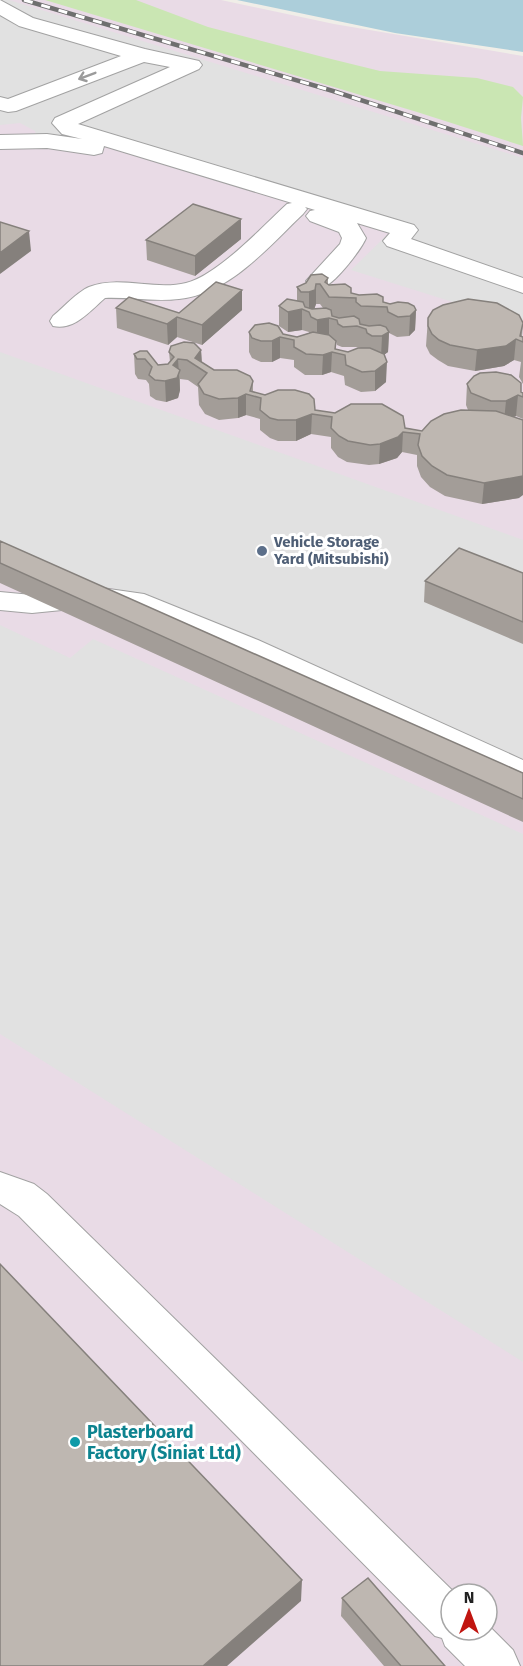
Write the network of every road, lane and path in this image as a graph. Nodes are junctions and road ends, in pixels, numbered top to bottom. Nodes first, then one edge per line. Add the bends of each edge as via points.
1 (0, 6) edge
2 (26, 22) junction
3 (0, 32) edge
4 (142, 55) junction
5 (4, 105) edge
6 (0, 140) edge
7 (294, 209) junction
8 (318, 281) edge
9 (523, 286) edge
10 (62, 321) dead end
11 (0, 601) edge
12 (523, 773) edge
13 (0, 1188) edge
14 (439, 1608) edge
15 (473, 1642) edge
16 (497, 1666) edge

1 - 2 lane
2 - 3 lane
2 - 4 lane
4 -> 5 lane
4 - 9 lane via 192,65 63,123 70,129 406,230 395,241
5 - 6 lane via 39,119
6 - 7 lane via 89,147
7 - 8 lane via 340,223 353,232 351,246
7 - 10 lane via 202,286 182,291 103,291
11 - 12 lane via 32,604 102,597 134,601 248,647
13 - 14 lane via 33,1205
15 - 16 lane

